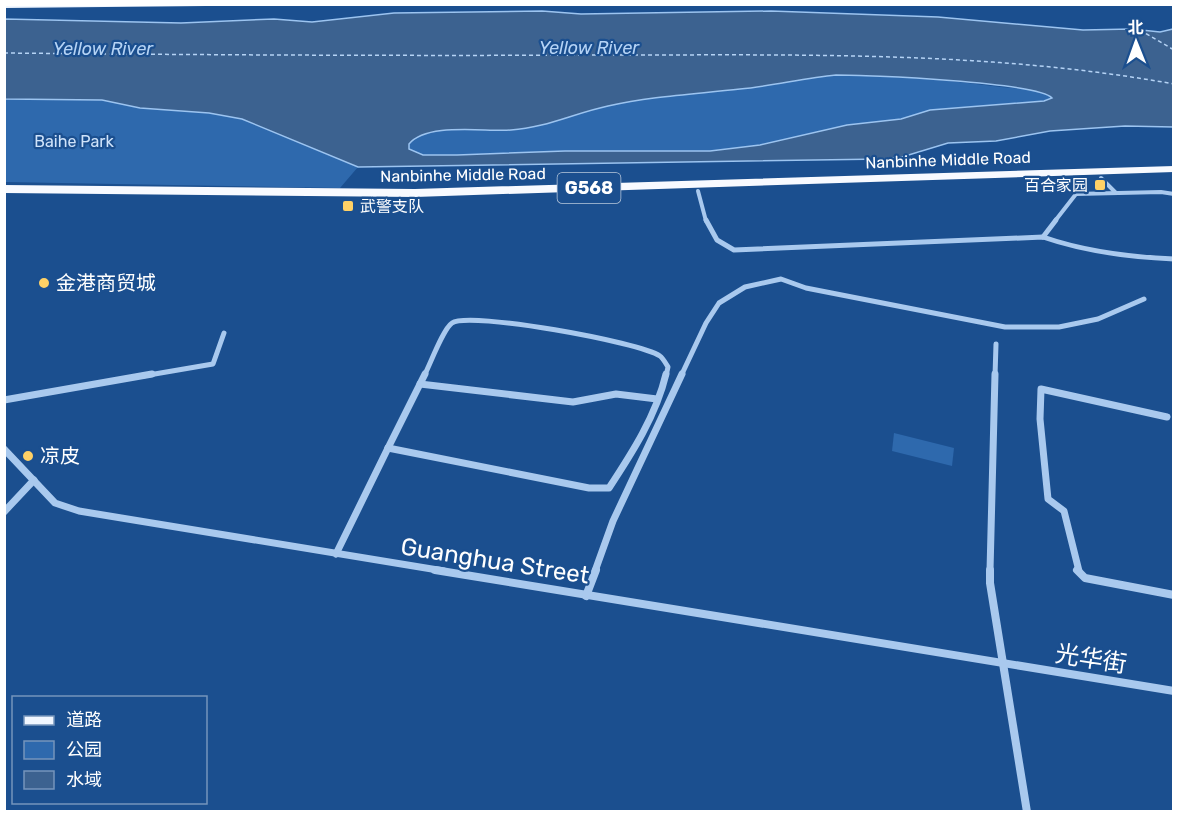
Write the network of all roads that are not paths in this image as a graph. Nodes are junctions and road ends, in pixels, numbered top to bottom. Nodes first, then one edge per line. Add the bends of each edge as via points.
1 (403, 4) edge
2 (442, 4) edge
3 (670, 4) edge
4 (4, 6) edge
5 (1173, 168) edge
6 (1173, 176) edge
7 (1101, 178) junction
8 (4, 189) edge
9 (698, 191) junction
10 (1116, 193) junction
11 (1173, 194) edge
12 (4, 196) edge
13 (1043, 237) junction
14 (1173, 259) edge
15 (1144, 299) dead end
16 (224, 333) dead end
17 (996, 344) dead end
18 (420, 384) junction
19 (657, 399) junction
20 (4, 400) edge
21 (1167, 417) dead end
22 (388, 448) junction
23 (4, 449) edge
24 (34, 480) junction
25 (4, 512) edge
26 (336, 554) junction
27 (1173, 595) edge
28 (586, 596) junction
29 (1003, 664) junction
30 (1173, 692) edge
31 (1028, 812) edge

1 - 4 main road
2 - 3 main road
5 - 8 highway, Nanbinhe Middle Road / G568 via 415,194
6 - 7 highway, Nanbinhe Middle Road / G568
7 - 9 highway, Nanbinhe Middle Road / G568
7 - 10 street
9 - 12 highway, Nanbinhe Middle Road / G568 via 413,201
9 - 13 street via 711,237 734,250
10 - 11 street
10 - 13 street via 1076,194
13 - 14 street via 1126,257
15 - 28 street via 1098,319 1059,327 1005,327 806,288 781,279 745,287 719,303 706,323 614,521
16 - 20 street via 213,364
17 - 29 street via 990,583
18 - 19 street via 573,402 616,394
18 - 19 street via 450,324 461,319 586,335 661,356 668,367
18 - 22 street
19 - 22 street via 633,452 609,488 589,488
21 - 27 street via 1041,389 1048,499 1064,511 1077,569 1085,578
22 - 26 street
23 - 24 street, Guanghua Street
24 - 25 street
24 - 26 street, Guanghua Street via 55,503 80,511
26 - 28 street, Guanghua Street
28 - 29 street, Guanghua Street
29 - 30 street, 光华街
29 - 31 street

